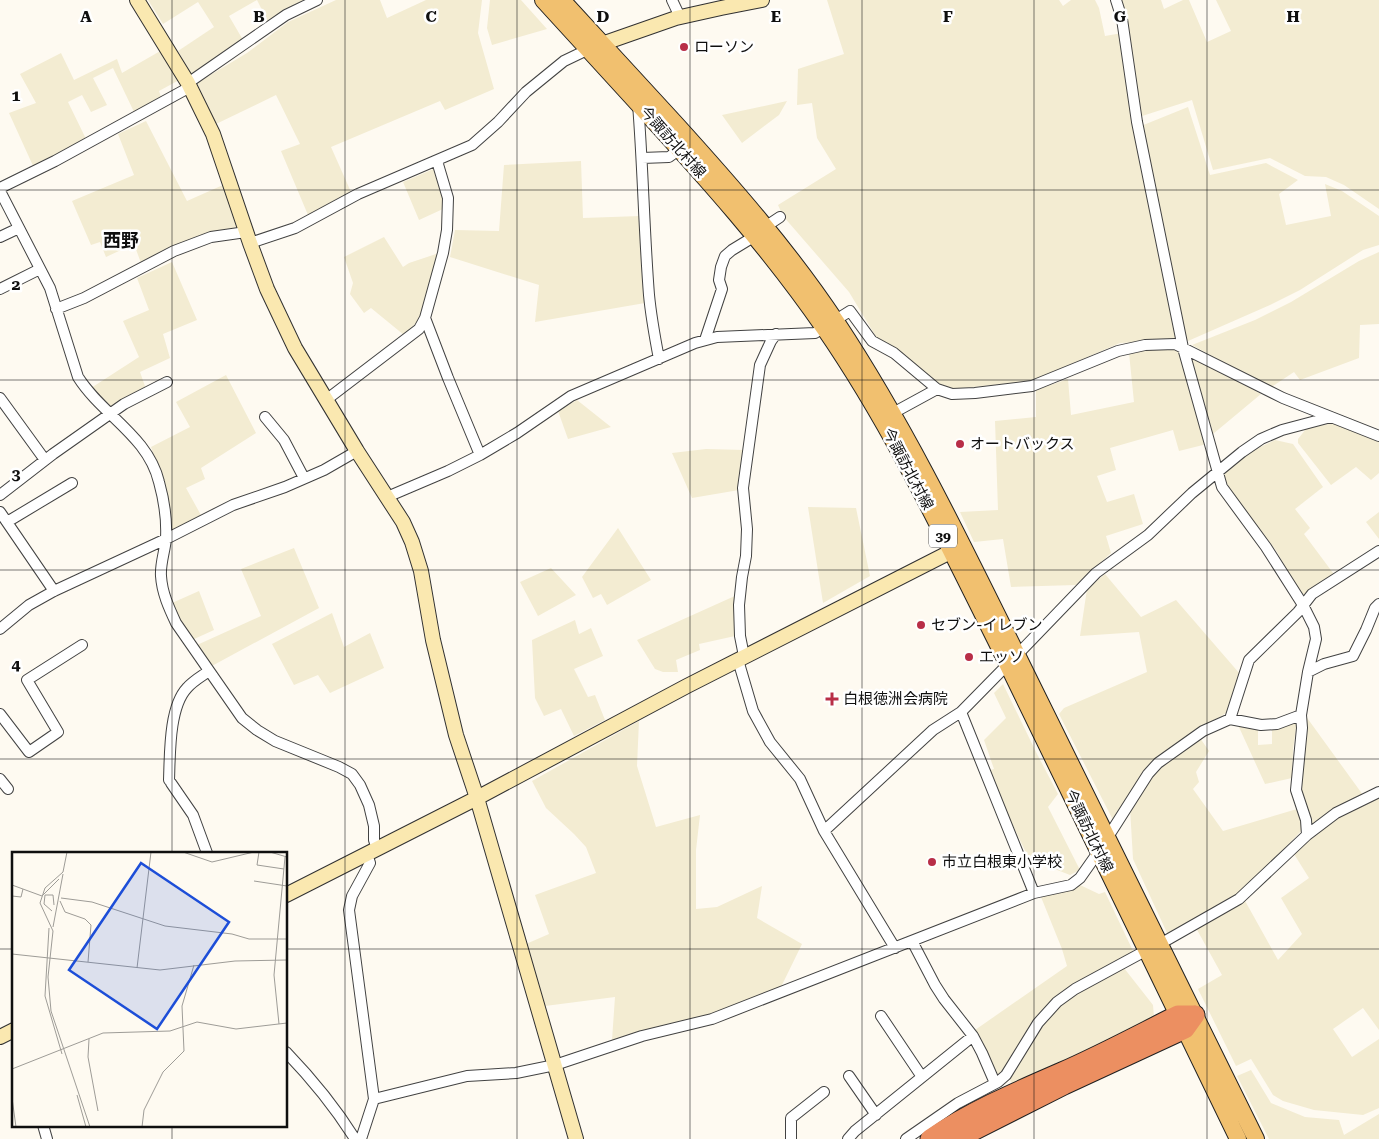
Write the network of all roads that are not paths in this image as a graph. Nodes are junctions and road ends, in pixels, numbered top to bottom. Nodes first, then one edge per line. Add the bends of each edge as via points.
1 (137, 0) edge
2 (317, 0) edge
3 (543, 0) edge
4 (562, 0) edge
5 (672, 0) edge
6 (762, 0) edge
7 (1116, 0) edge
8 (680, 17) junction
9 (595, 46) junction
10 (189, 85) junction
11 (638, 104) junction
12 (680, 149) junction
13 (642, 158) junction
14 (437, 161) junction
15 (0, 190) edge
16 (780, 217) dead end
17 (19, 228) junction
18 (760, 231) junction
19 (0, 237) edge
20 (248, 238) junction
21 (40, 269) junction
22 (0, 289) edge
23 (56, 309) junction
24 (425, 318) junction
25 (830, 324) junction
26 (776, 334) junction
27 (705, 340) junction
28 (1184, 348) junction
29 (659, 359) junction
30 (167, 382) dead end
31 (937, 389) junction
32 (0, 398) edge
33 (326, 400) junction
34 (893, 413) junction
35 (111, 414) junction
36 (265, 417) dead end
37 (1331, 417) junction
38 (1379, 436) edge
39 (357, 451) junction
40 (480, 455) junction
41 (45, 460) junction
42 (1218, 473) junction
43 (304, 478) junction
44 (72, 483) dead end
45 (0, 495) edge
46 (387, 497) junction
47 (0, 512) edge
48 (7, 522) junction
49 (166, 539) junction
50 (957, 549) junction
51 (1379, 550) edge
52 (54, 591) junction
53 (1379, 604) edge
54 (1303, 605) junction
55 (0, 629) edge
56 (82, 646) dead end
57 (741, 658) junction
58 (1012, 660) junction
59 (209, 671) junction
60 (1308, 672) junction
61 (961, 712) junction
62 (0, 714) edge
63 (1301, 715) junction
64 (1230, 718) junction
65 (0, 778) edge
66 (8, 789) dead end
67 (1379, 792) edge
68 (477, 798) junction
69 (824, 831) junction
70 (1307, 835) junction
71 (1107, 836) junction
72 (1099, 851) junction
73 (207, 852) edge
74 (372, 852) junction
75 (1034, 893) junction
76 (288, 895) edge
77 (912, 941) junction
78 (1153, 947) junction
79 (895, 948) junction
80 (880, 1016) dead end
81 (1186, 1019) junction
82 (12, 1031) edge
83 (0, 1036) edge
84 (973, 1036) junction
85 (288, 1054) edge
86 (554, 1065) junction
87 (849, 1076) dead end
88 (922, 1077) junction
89 (996, 1083) junction
90 (824, 1092) dead end
91 (374, 1099) junction
92 (876, 1115) junction
93 (42, 1126) edge
94 (47, 1139) edge
95 (356, 1139) edge
96 (361, 1139) edge
97 (576, 1139) edge
98 (791, 1139) edge
99 (848, 1139) edge
100 (906, 1139) edge
101 (930, 1139) edge
102 (957, 1139) edge
103 (1238, 1139) edge
104 (1256, 1139) edge

1 - 10 street
2 - 10 street via 286,15
3 - 9 main road, 今諏訪北村線 / 39
4 - 9 main road, 今諏訪北村線 / 39
5 - 8 street
6 - 8 street
7 - 28 street via 1122,19 1137,122
8 - 9 street
9 - 11 main road, 今諏訪北村線 / 39
9 - 14 street via 564,61 526,92 472,145
9 - 18 main road, 今諏訪北村線 / 39 via 714,167
10 - 15 street
10 - 20 street via 213,134
11 - 12 main road, 今諏訪北村線 / 39
11 - 13 street
12 - 13 street via 669,157
12 - 18 main road, 今諏訪北村線 / 39 via 717,191
13 - 29 street via 649,297
14 - 20 street via 358,194 295,228
14 - 24 street via 448,198 447,230
15 - 17 street
16 - 18 street
17 - 19 street
17 - 21 street
18 - 25 main road, 今諏訪北村線 / 39 via 789,279
18 - 27 street via 725,256 719,280 722,289
20 - 23 street via 211,237 174,251
20 - 33 street via 280,318
21 - 22 street
21 - 23 street
23 - 35 street via 78,377
24 - 33 street via 419,329
24 - 40 street
25 - 26 street via 816,333
25 - 31 street via 850,312 872,341 894,353
25 - 34 main road, 今諏訪北村線 / 39 via 865,367
25 - 50 main road, 今諏訪北村線 / 39 via 919,487
26 - 27 street
26 - 57 street via 760,365 744,488 746,556 739,605
27 - 29 street
28 - 31 street via 1175,344 1145,345 1118,351 1032,386 952,394
28 - 37 street via 1283,398
28 - 42 street
29 - 40 street via 571,396
30 - 35 street
31 - 34 street
32 - 41 street
33 - 39 street
34 - 50 main road, 今諏訪北村線 / 39 via 928,478
35 - 41 street
35 - 49 street via 147,453 159,480
36 - 43 street via 284,440
37 - 38 street
37 - 42 street via 1262,439
39 - 43 street
39 - 46 street
40 - 46 street
41 - 45 street
42 - 54 street via 1222,487
42 - 58 street via 1148,535 1096,573
43 - 49 street via 233,505
44 - 48 street
46 - 68 street via 403,522 419,561 447,702
47 - 48 street
48 - 52 street
49 - 52 street
49 - 59 street via 160,574 163,591 176,623
50 - 57 street
50 - 58 main road, 今諏訪北村線 / 39
51 - 54 street via 1312,594
52 - 55 street via 29,605
53 - 60 street via 1353,656
54 - 60 street via 1316,639
54 - 64 street via 1249,660
56 - 62 street via 27,680 58,732 30,752
57 - 68 street
57 - 69 street via 753,711 770,742 800,779
58 - 61 street
58 - 71 main road, 今諏訪北村線 / 39
58 - 72 main road, 今諏訪北村線 / 39
59 - 73 street via 187,687 180,698 171,736 170,782 193,815
59 - 74 street via 242,718 257,730 352,774 369,805 374,826
60 - 63 street
61 - 69 street via 933,730
61 - 75 street
63 - 64 street via 1277,724 1261,725
63 - 70 street via 1296,790 1306,820
64 - 71 street via 1203,731 1158,762
65 - 66 street
67 - 70 street via 1336,812
68 - 74 street
68 - 86 street
69 - 79 street
70 - 78 street via 1239,899
71 - 72 street
71 - 78 main road, 今諏訪北村線 / 39
72 - 75 street via 1071,885
72 - 78 main road, 今諏訪北村線 / 39
74 - 76 street
74 - 91 street via 370,863 352,896 350,910
75 - 77 street
77 - 79 street
77 - 84 street via 935,985
78 - 81 main road, 今諏訪北村線 / 39
78 - 89 street via 1057,1002 1038,1023 1006,1075
79 - 86 street via 712,1019 642,1036
80 - 88 street
81 - 101 highway via 998,1100 951,1124
81 - 102 highway
81 - 103 main road, 今諏訪北村線 / 39
81 - 104 main road, 今諏訪北村線 / 39
82 - 83 street
84 - 88 street
84 - 89 street
85 - 95 street via 338,1111
86 - 91 street via 516,1073 467,1076
86 - 97 street
87 - 92 street
88 - 92 street
89 - 100 street via 958,1102
90 - 98 street via 791,1118
91 - 96 street
92 - 99 street
93 - 94 street

